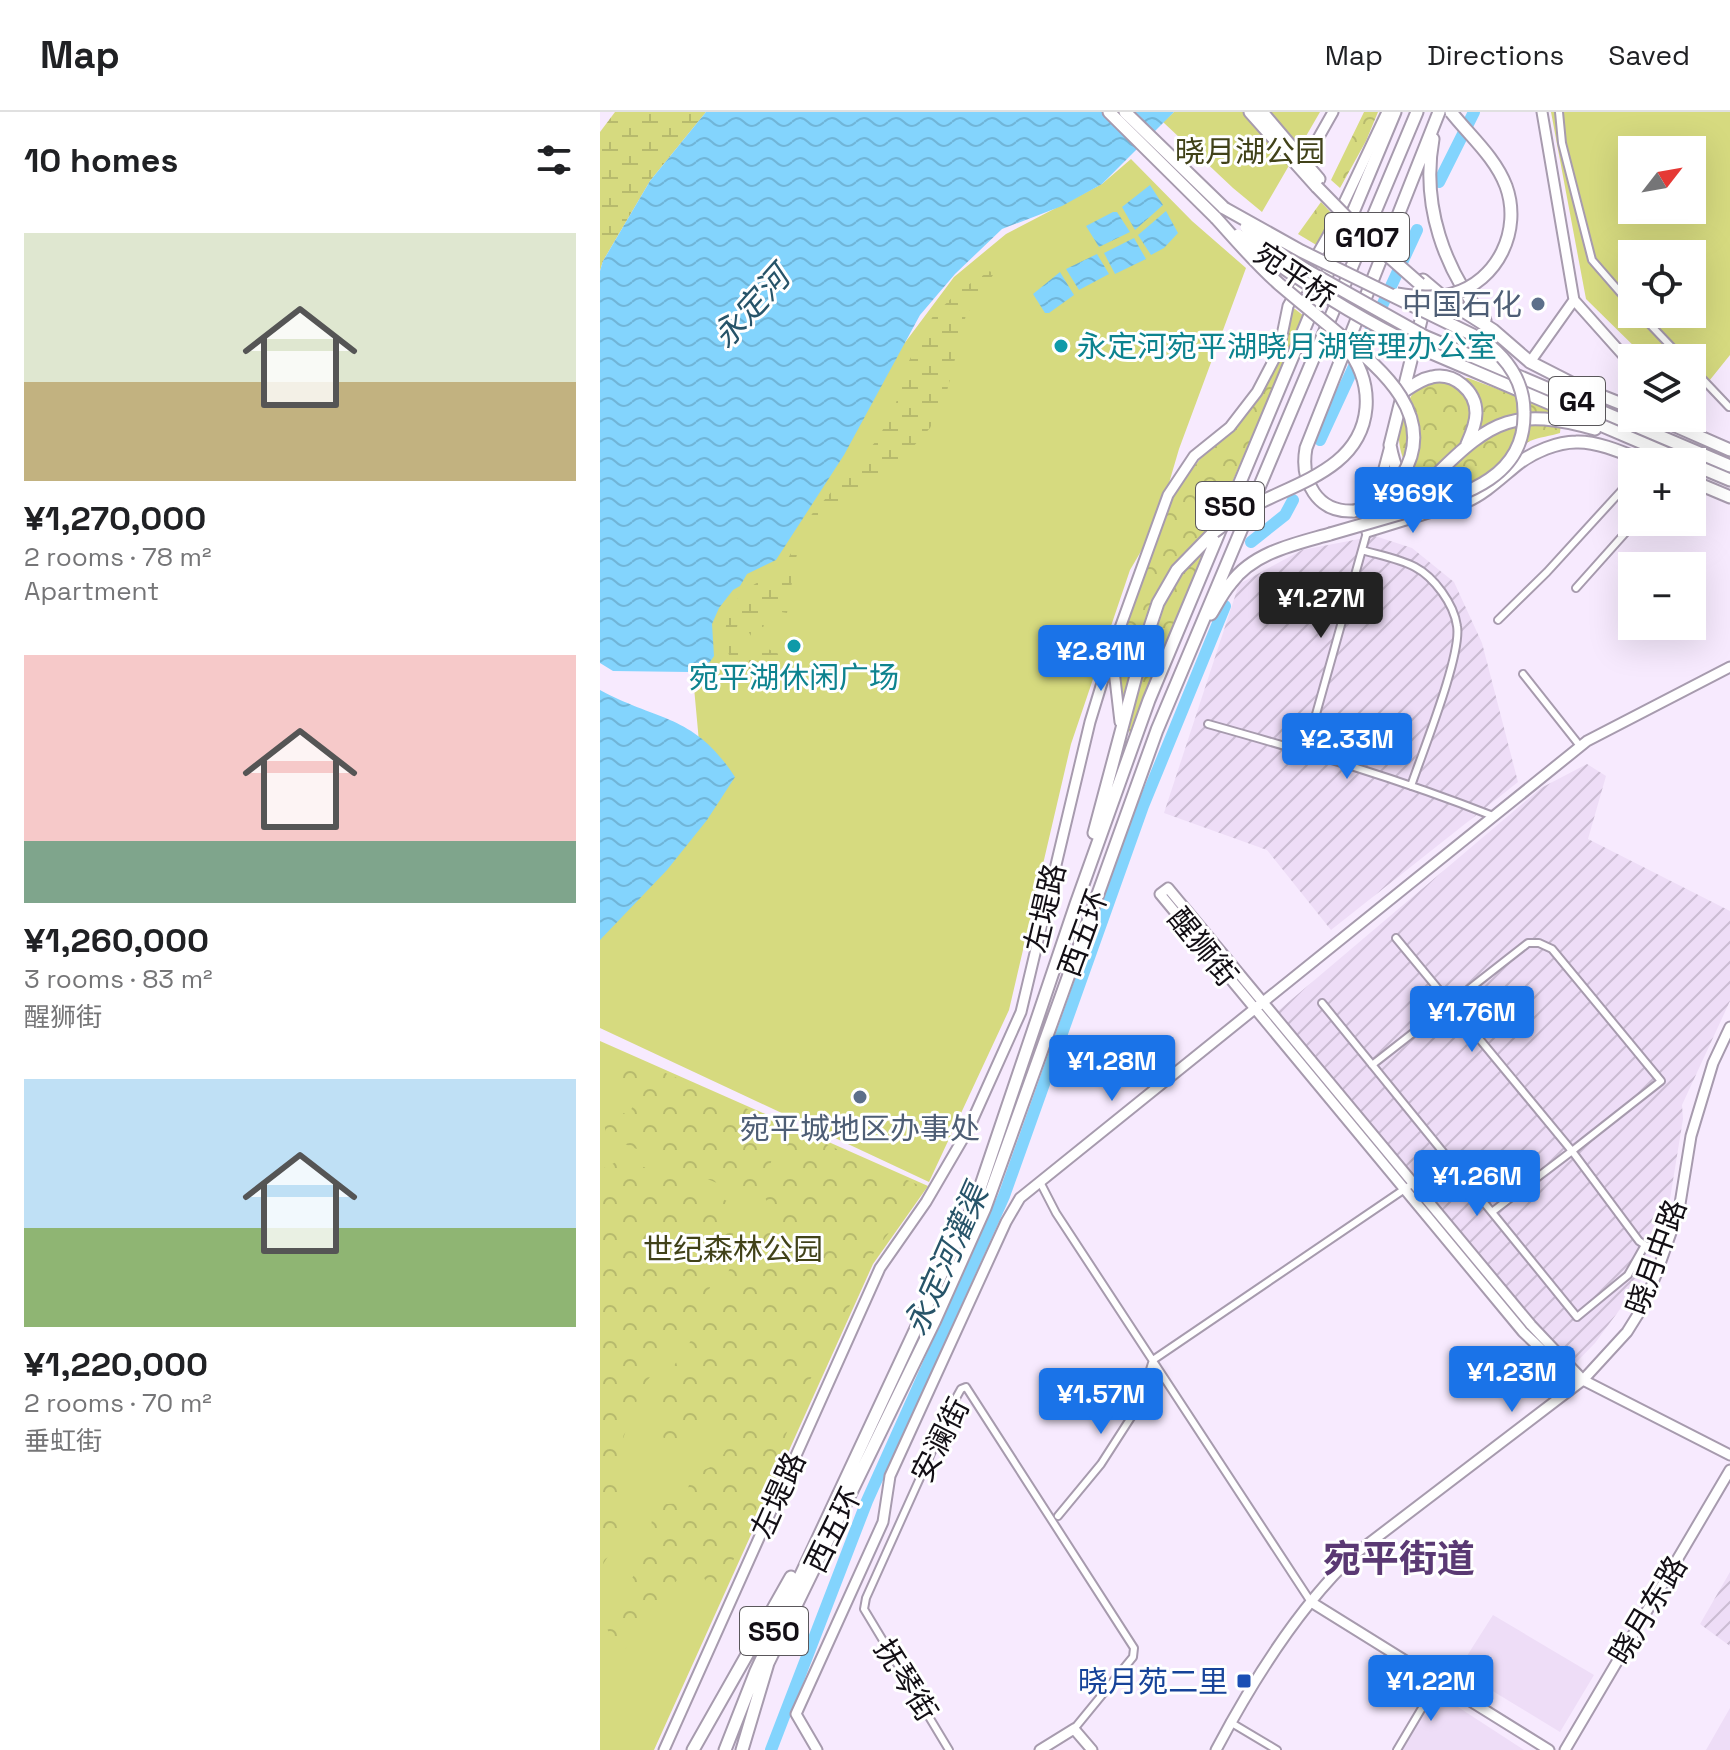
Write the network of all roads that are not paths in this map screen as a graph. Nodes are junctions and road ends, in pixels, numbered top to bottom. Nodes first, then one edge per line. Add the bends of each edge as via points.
1 (1109, 112) edge
2 (1125, 112) edge
3 (1250, 112) edge
4 (1262, 112) edge
5 (1333, 112) edge
6 (1387, 112) edge
7 (1395, 112) edge
8 (1417, 112) edge
9 (1438, 112) edge
10 (1451, 112) edge
11 (1542, 112) edge
12 (1559, 112) edge
13 (1292, 153) junction
14 (1302, 165) junction
15 (1220, 213) junction
16 (1422, 282) junction
17 (1618, 290) edge
18 (1387, 293) junction
19 (1574, 300) junction
20 (1449, 302) junction
21 (1420, 317) junction
22 (1653, 328) edge
23 (1332, 329) junction
24 (1493, 330) junction
25 (1669, 344) edge
26 (1618, 349) edge
27 (1530, 362) junction
28 (1706, 383) edge
29 (1403, 392) junction
30 (1618, 402) edge
31 (1729, 407) edge
32 (1691, 432) edge
33 (1637, 440) junction
34 (1707, 440) junction
35 (1390, 445) junction
36 (1467, 445) junction
37 (1655, 448) edge
38 (1730, 450) edge
39 (1618, 454) edge
40 (1730, 466) edge
41 (1706, 470) edge
42 (1706, 475) edge
43 (1717, 475) junction
44 (1730, 480) edge
45 (1706, 487) edge
46 (1618, 494) edge
47 (1730, 497) edge
48 (1449, 507) junction
49 (1364, 528) junction
50 (1622, 536) edge
51 (1362, 550) junction
52 (1576, 588) dead end
53 (1498, 620) dead end
54 (1192, 646) junction
55 (1112, 650) junction
56 (1730, 667) edge
57 (1523, 674) dead end
58 (1208, 724) dead end
59 (1120, 734) junction
60 (1580, 746) junction
61 (1304, 754) junction
62 (1411, 786) junction
63 (1493, 816) junction
64 (1076, 904) junction
65 (1396, 938) dead end
66 (1322, 1003) dead end
67 (1451, 1004) junction
68 (1258, 1006) junction
69 (1730, 1027) edge
70 (1372, 1065) junction
71 (1572, 1151) junction
72 (1040, 1182) junction
73 (1408, 1187) junction
74 (1492, 1212) junction
75 (1645, 1245) junction
76 (1664, 1252) junction
77 (1153, 1360) junction
78 (1583, 1380) junction
79 (1730, 1455) edge
80 (1730, 1470) edge
81 (827, 1514) junction
82 (1058, 1516) dead end
83 (1311, 1602) junction
84 (864, 1609) joint
85 (1438, 1681) junction
86 (1230, 1722) junction
87 (1074, 1729) junction
88 (664, 1750) edge
89 (693, 1750) edge
90 (725, 1750) edge
91 (742, 1750) edge
92 (817, 1750) edge
93 (949, 1750) edge
94 (1040, 1750) edge
95 (1092, 1750) edge
96 (1216, 1750) edge
97 (1277, 1750) edge
98 (1397, 1750) edge
99 (1549, 1750) edge
100 (1565, 1750) edge

1 - 15 highway, G4
2 - 15 highway, G4
3 - 13 highway, G107
4 - 13 highway, G107
5 - 14 street
6 - 55 street, 左堤路 via 1288,306 1279,350 1257,392 1230,427 1194,456 1168,495
7 - 64 highway, 西五环 / S50 via 1149,700
8 - 54 highway, 西五环 / S50
9 - 23 highway, bridge via 1306,448 1304,472 1312,492 1327,506 1354,511 1385,497 1406,469 1411,418 1387,376
9 - 24 highway via 1429,175 1436,227 1453,271
10 - 18 highway, bridge via 1505,183 1512,209 1507,243 1489,271 1460,291 1437,297
11 - 19 street
12 - 17 street via 1592,260
13 - 14 highway, G107
14 - 16 highway, G107, bridge via 1361,232
15 - 18 highway, bridge
15 - 23 highway, bridge via 1275,281
15 - 33 highway, 宛平桥 / G4, bridge via 1296,277 1369,324
15 - 40 highway, 宛平桥 / G4, bridge via 1292,262 1424,336
16 - 20 highway, G107
16 - 21 highway, G107 via 1425,304
18 - 49 highway, bridge via 1494,349 1519,383 1524,420 1513,455 1487,482
19 - 26 street
19 - 27 street
20 - 21 highway
20 - 24 highway, G107
21 - 29 highway, G107
22 - 25 street
23 - 59 highway, bridge via 1364,381 1366,413 1358,436 1322,473 1214,532 1177,570 1158,603
24 - 27 highway, G107
27 - 30 highway, G107
28 - 31 street
29 - 35 highway, G107
29 - 36 highway via 1430,377 1459,382 1468,390 1476,413
32 - 34 highway
33 - 36 highway via 1534,418 1508,422
33 - 37 highway, G4
34 - 38 highway
34 - 40 highway
35 - 48 highway via 1408,488 1422,499
35 - 49 street
36 - 49 highway, bridge via 1408,498
39 - 48 highway via 1577,442 1555,446 1534,453 1483,494
41 - 43 highway, G4
42 - 43 highway
43 - 44 highway, G4
45 - 47 highway
46 - 53 street
48 - 49 street
49 - 51 street
49 - 54 highway, bridge via 1278,549 1242,570
50 - 52 street
51 - 61 street
51 - 62 street via 1413,566 1433,579 1458,628 1452,665
54 - 91 highway, 西五环 / S50 via 985,1208 768,1663
55 - 59 street
55 - 88 street, 左堤路 via 1021,1012 968,1130 880,1268
56 - 60 street
57 - 60 street
58 - 61 street
59 - 64 highway
60 - 63 street
61 - 62 street
62 - 63 street
63 - 68 street
64 - 81 highway, 西五环 / S50 via 976,1200
65 - 67 street
66 - 70 street
67 - 70 street
67 - 71 street
67 - 71 street via 1528,943 1539,943 1552,949 1661,1081
68 - 68 street, 醒狮街 via 1168,888 1160,894
68 - 72 street
68 - 73 street, 醒狮街
69 - 76 street, 晓月中路 via 1691,1136 1679,1210
70 - 74 street
71 - 74 street
71 - 75 street
72 - 77 street
72 - 92 street via 1020,1198 1006,1222 890,1476 883,1522 796,1714
73 - 77 street
73 - 78 street, 醒狮街
74 - 75 street via 1577,1317 1628,1275
75 - 76 street
76 - 78 street, 晓月中路 via 1627,1332
77 - 82 street via 1139,1405 1101,1464
77 - 83 street
78 - 79 street, 醒狮街
78 - 83 street, 晓月中路 via 1355,1554
80 - 100 street, 晓月东路
81 - 89 highway
81 - 90 highway, S50
83 - 85 street
83 - 86 street, 晓月中路
84 - 87 street, 安澜街 via 956,1398 966,1387 1134,1648 1133,1657
84 - 93 street, 抚琴街
85 - 98 street
85 - 99 street
86 - 96 street, 晓月中路
86 - 97 street
87 - 94 street
87 - 95 street

